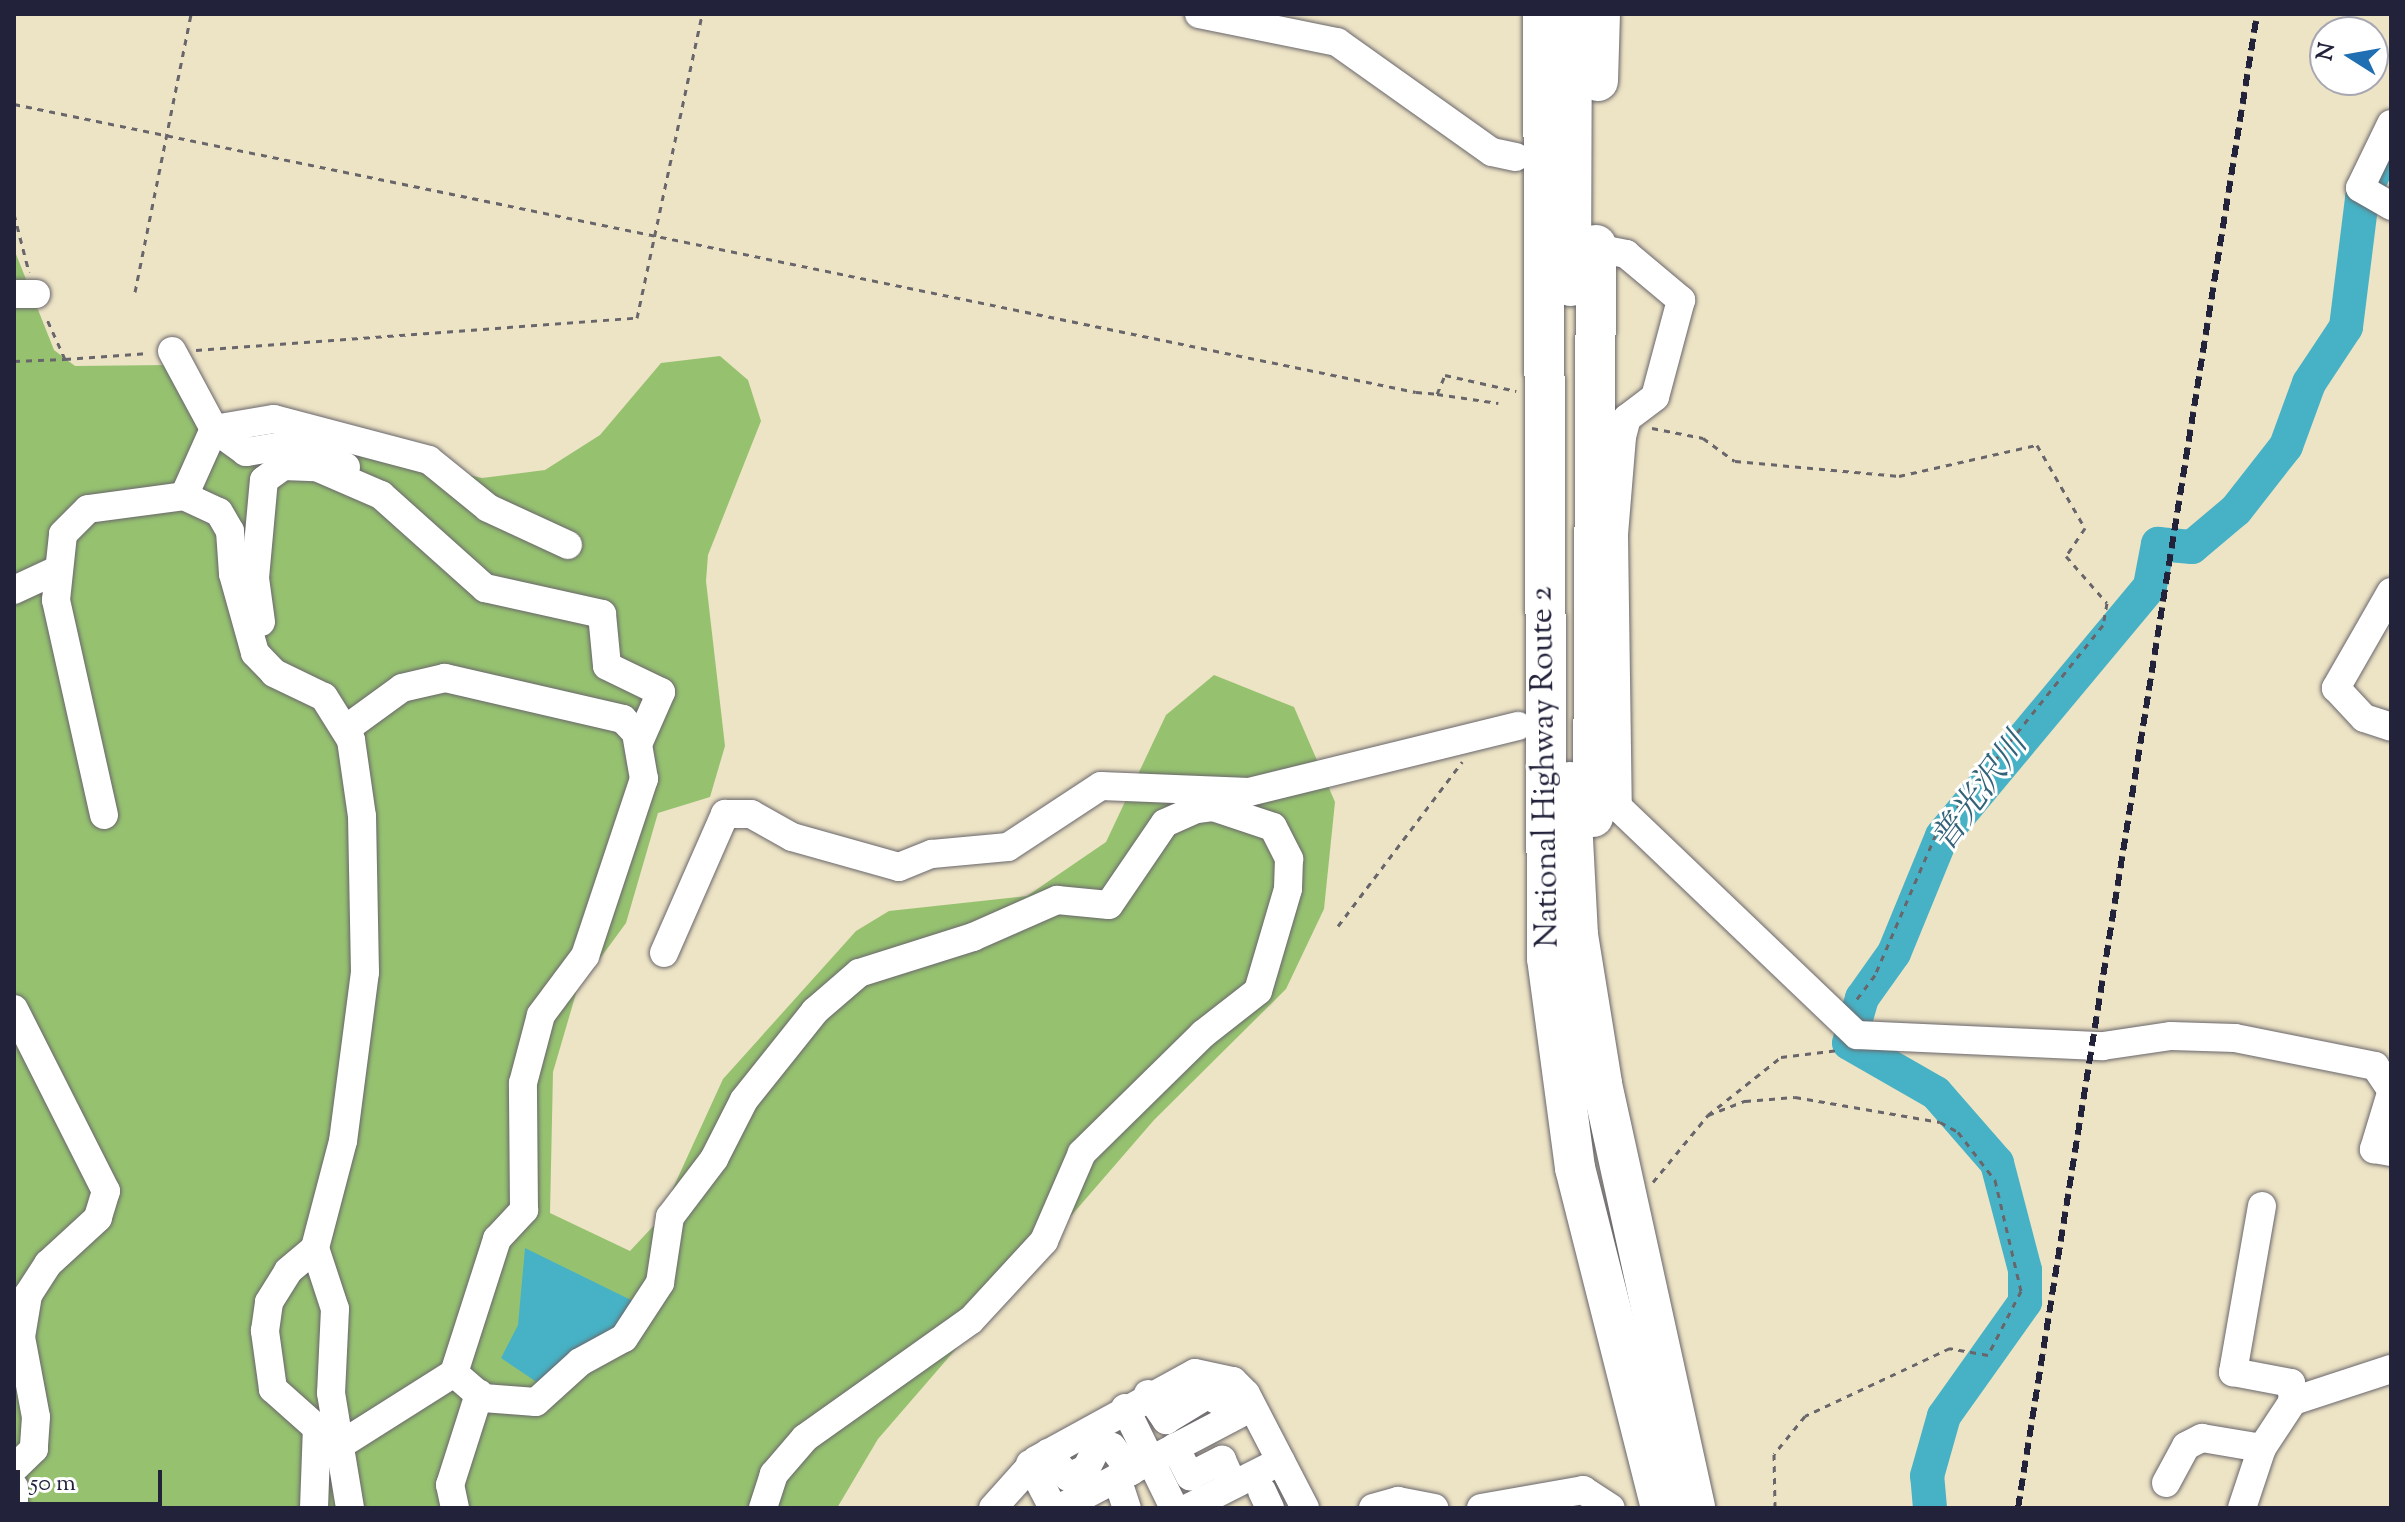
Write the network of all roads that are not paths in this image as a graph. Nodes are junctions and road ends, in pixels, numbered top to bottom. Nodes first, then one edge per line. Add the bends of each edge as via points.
1 (1203, 14) edge
2 (1516, 14) edge
3 (1543, 14) edge
4 (1572, 14) edge
5 (1600, 14) edge
6 (2391, 124) edge
7 (1515, 157) junction
8 (2373, 195) edge
9 (1570, 238) junction
10 (172, 351) road end
11 (214, 429) junction
12 (352, 479) junction
13 (184, 496) junction
14 (568, 545) dead end
15 (55, 571) junction
16 (14, 590) edge
17 (2391, 592) edge
18 (1605, 614) junction
19 (274, 673) junction
20 (1518, 726) junction
21 (2391, 727) edge
22 (347, 728) junction
23 (639, 742) junction
24 (104, 815) dead end
25 (664, 953) dead end
26 (14, 1009) edge
27 (1602, 1084) junction
28 (2391, 1092) edge
29 (2391, 1152) edge
30 (1575, 1168) junction
31 (2262, 1206) dead end
32 (315, 1248) junction
33 (2391, 1369) edge
34 (454, 1373) junction
35 (479, 1394) junction
36 (1136, 1401) junction
37 (2293, 1401) junction
38 (1241, 1413) junction
39 (337, 1447) junction
40 (1175, 1447) junction
41 (2262, 1448) junction
42 (1039, 1458) junction
43 (2165, 1466) dead end
44 (14, 1468) edge
45 (1285, 1469) junction
46 (1133, 1470) junction
47 (14, 1487) edge
48 (1231, 1497) edge
49 (1266, 1500) edge
50 (14, 1501) edge
51 (1052, 1507) edge
52 (314, 1508) edge
53 (350, 1508) edge
54 (455, 1508) edge
55 (763, 1508) edge
56 (993, 1508) edge
57 (1127, 1508) edge
58 (1174, 1508) edge
59 (1188, 1508) edge
60 (1305, 1508) edge
61 (1373, 1508) edge
62 (1434, 1508) edge
63 (1481, 1508) edge
64 (1611, 1508) edge
65 (1661, 1508) edge
66 (1695, 1508) edge
67 (2242, 1508) edge

1 - 7 street via 1337,42 1492,152
2 - 7 highway
3 - 9 highway, National Highway Route 2
4 - 9 highway, National Highway Route 2
5 - 9 highway
6 - 8 street
7 - 20 highway via 1507,397
9 - 18 highway
9 - 18 street via 1626,254 1681,300 1655,397 1627,418 1622,437
9 - 27 highway, National Highway Route 2 via 1570,824 1578,935
9 - 30 highway, National Highway Route 2 via 1543,845 1547,958
10 - 11 street
11 - 12 street via 246,452 280,444 315,448
11 - 13 street
11 - 14 street via 274,419 429,460 488,508
12 - 19 street via 293,466 275,468 264,480 255,594
12 - 23 street via 418,523 458,570 485,588 602,614 607,666 661,692 648,735
13 - 15 street via 148,495 88,509 63,534
13 - 19 street via 219,512 230,531 245,631
15 - 16 street
15 - 24 street
17 - 21 street via 2336,688 2364,718
18 - 27 highway via 1590,740
18 - 28 street via 1618,807 1732,908 1851,1029 2103,1046 2171,1036 2235,1038 2375,1066
19 - 22 street via 324,697
20 - 25 street via 1455,737 1249,792 1101,786 1008,847 932,854 899,867 792,837 751,814 725,814
20 - 30 highway via 1528,957
22 - 23 street via 402,688 445,678 528,703 605,713 623,719
22 - 32 street via 362,816 365,972 343,1141
23 - 34 street via 644,779 605,882 603,911 585,956 541,1015 523,1083 524,1210 497,1239
26 - 44 street via 106,1191 98,1218 48,1264 28,1295 21,1337 36,1417 34,1449
27 - 66 highway, National Highway Route 2
28 - 29 street via 2374,1149
30 - 65 highway, National Highway Route 2
31 - 37 street via 2233,1372 2291,1383
32 - 39 street via 335,1309
32 - 52 street via 281,1281 265,1331 273,1389 317,1428
33 - 37 street
34 - 35 street
34 - 39 street
35 - 54 street via 450,1485
35 - 55 street via 536,1402 640,1321 660,1283 670,1217 714,1159 744,1100 835,989 874,964 973,937 1057,900 1109,905 1165,823 1197,809 1213,807 1273,827 1289,859 1288,889 1258,991 1203,1034 1082,1153 1044,1241 971,1320 805,1438 774,1474
36 - 38 street via 1182,1375 1212,1374 1233,1381
36 - 42 street
36 - 46 street
37 - 41 street
38 - 40 street
38 - 45 street
39 - 53 street
40 - 46 street
40 - 48 street via 1190,1476 1222,1460
41 - 43 street via 2202,1438
41 - 67 street
42 - 46 street via 1068,1477 1086,1469 1097,1447 1112,1447
42 - 51 street
42 - 56 street
45 - 48 street
45 - 49 street
45 - 60 street
46 - 51 street
46 - 57 street
46 - 58 street
47 - 50 street
48 - 49 street
48 - 59 street
61 - 62 street via 1398,1501
63 - 64 street via 1583,1490

